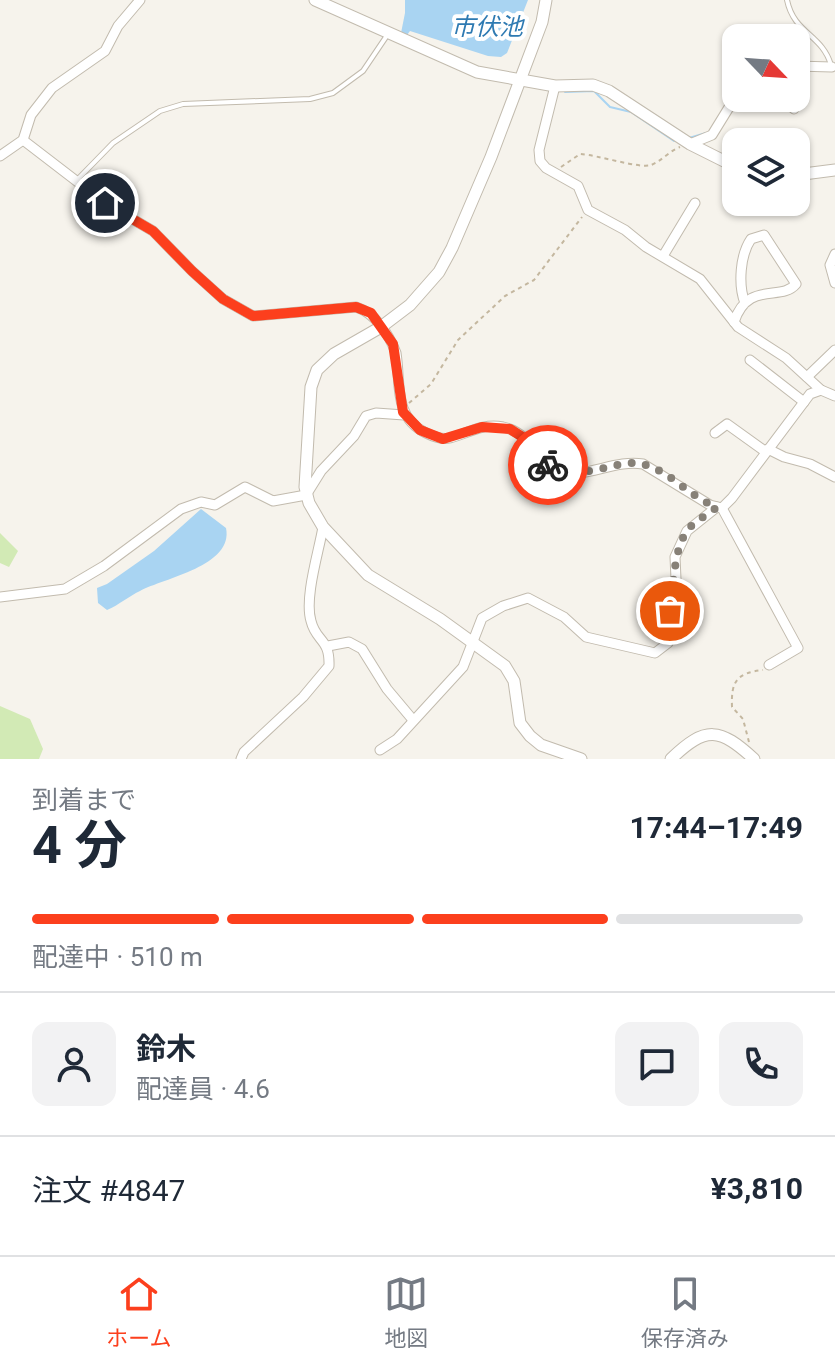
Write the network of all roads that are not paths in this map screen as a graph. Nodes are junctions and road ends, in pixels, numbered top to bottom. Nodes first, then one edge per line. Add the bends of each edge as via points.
1 (139, 0) edge
2 (315, 0) edge
3 (546, 0) edge
4 (787, 0) edge
5 (389, 33) junction
6 (810, 67) edge
7 (834, 68) edge
8 (518, 80) junction
9 (555, 86) junction
10 (726, 112) edge
11 (23, 140) junction
12 (690, 144) junction
13 (0, 156) edge
14 (722, 160) edge
15 (835, 170) edge
16 (810, 173) edge
17 (77, 180) junction
18 (695, 203) dead end
19 (835, 254) edge
20 (663, 256) junction
21 (835, 283) edge
22 (745, 303) junction
23 (734, 322) junction
24 (381, 327) junction
25 (835, 350) edge
26 (750, 360) dead end
27 (807, 377) junction
28 (821, 390) junction
29 (835, 396) edge
30 (804, 402) junction
31 (403, 412) junction
32 (715, 433) dead end
33 (767, 450) junction
34 (835, 477) edge
35 (306, 495) junction
36 (719, 508) junction
37 (323, 527) junction
38 (0, 597) edge
39 (473, 642) junction
40 (328, 646) junction
41 (769, 665) road end
42 (413, 720) junction
43 (380, 750) dead end
44 (241, 759) edge
45 (581, 759) edge
46 (671, 759) edge
47 (754, 759) edge

1 - 11 street via 105,51 41,100
2 - 5 street
3 - 8 street
4 - 7 lane via 798,24 823,45
5 - 8 street via 477,72
5 - 17 lane via 363,71 333,93 310,99 183,104 160,111 113,143
6 - 7 street
8 - 9 street
8 - 24 street via 445,262 420,295
9 - 12 street via 593,85 609,91
9 - 20 street via 540,161 578,186 588,210
10 - 12 street via 712,135
11 - 13 street
11 - 17 street
12 - 14 street
15 - 16 street
17 - 24 street via 153,231 223,299 253,316 356,307 371,313
18 - 20 street
19 - 21 street via 830,265
20 - 23 street via 700,279
22 - 22 street via 740,278 747,243 764,235 796,284
22 - 23 street
23 - 27 street
24 - 31 street via 396,353
24 - 35 street via 326,360 315,375 307,427
25 - 27 street
26 - 30 street
27 - 28 street
28 - 29 street
28 - 30 street
30 - 33 street
31 - 35 street via 366,416
31 - 36 street via 420,430 443,439 482,427 510,429 560,472 643,464
32 - 33 street via 727,424
33 - 34 street
33 - 36 street
35 - 37 street
35 - 38 street via 273,501 245,487 215,505 201,502 181,509 65,589
36 - 39 street via 687,531 675,557 668,643 655,653 586,637 564,617 528,598 482,618
36 - 41 street via 798,648
37 - 39 street via 368,575
37 - 40 street via 310,616
39 - 42 street via 463,667
39 - 45 street via 509,672 520,723 530,736
40 - 42 street via 349,642 362,649
40 - 44 street via 325,673
42 - 43 street
46 - 47 street via 692,740 712,734 733,741

